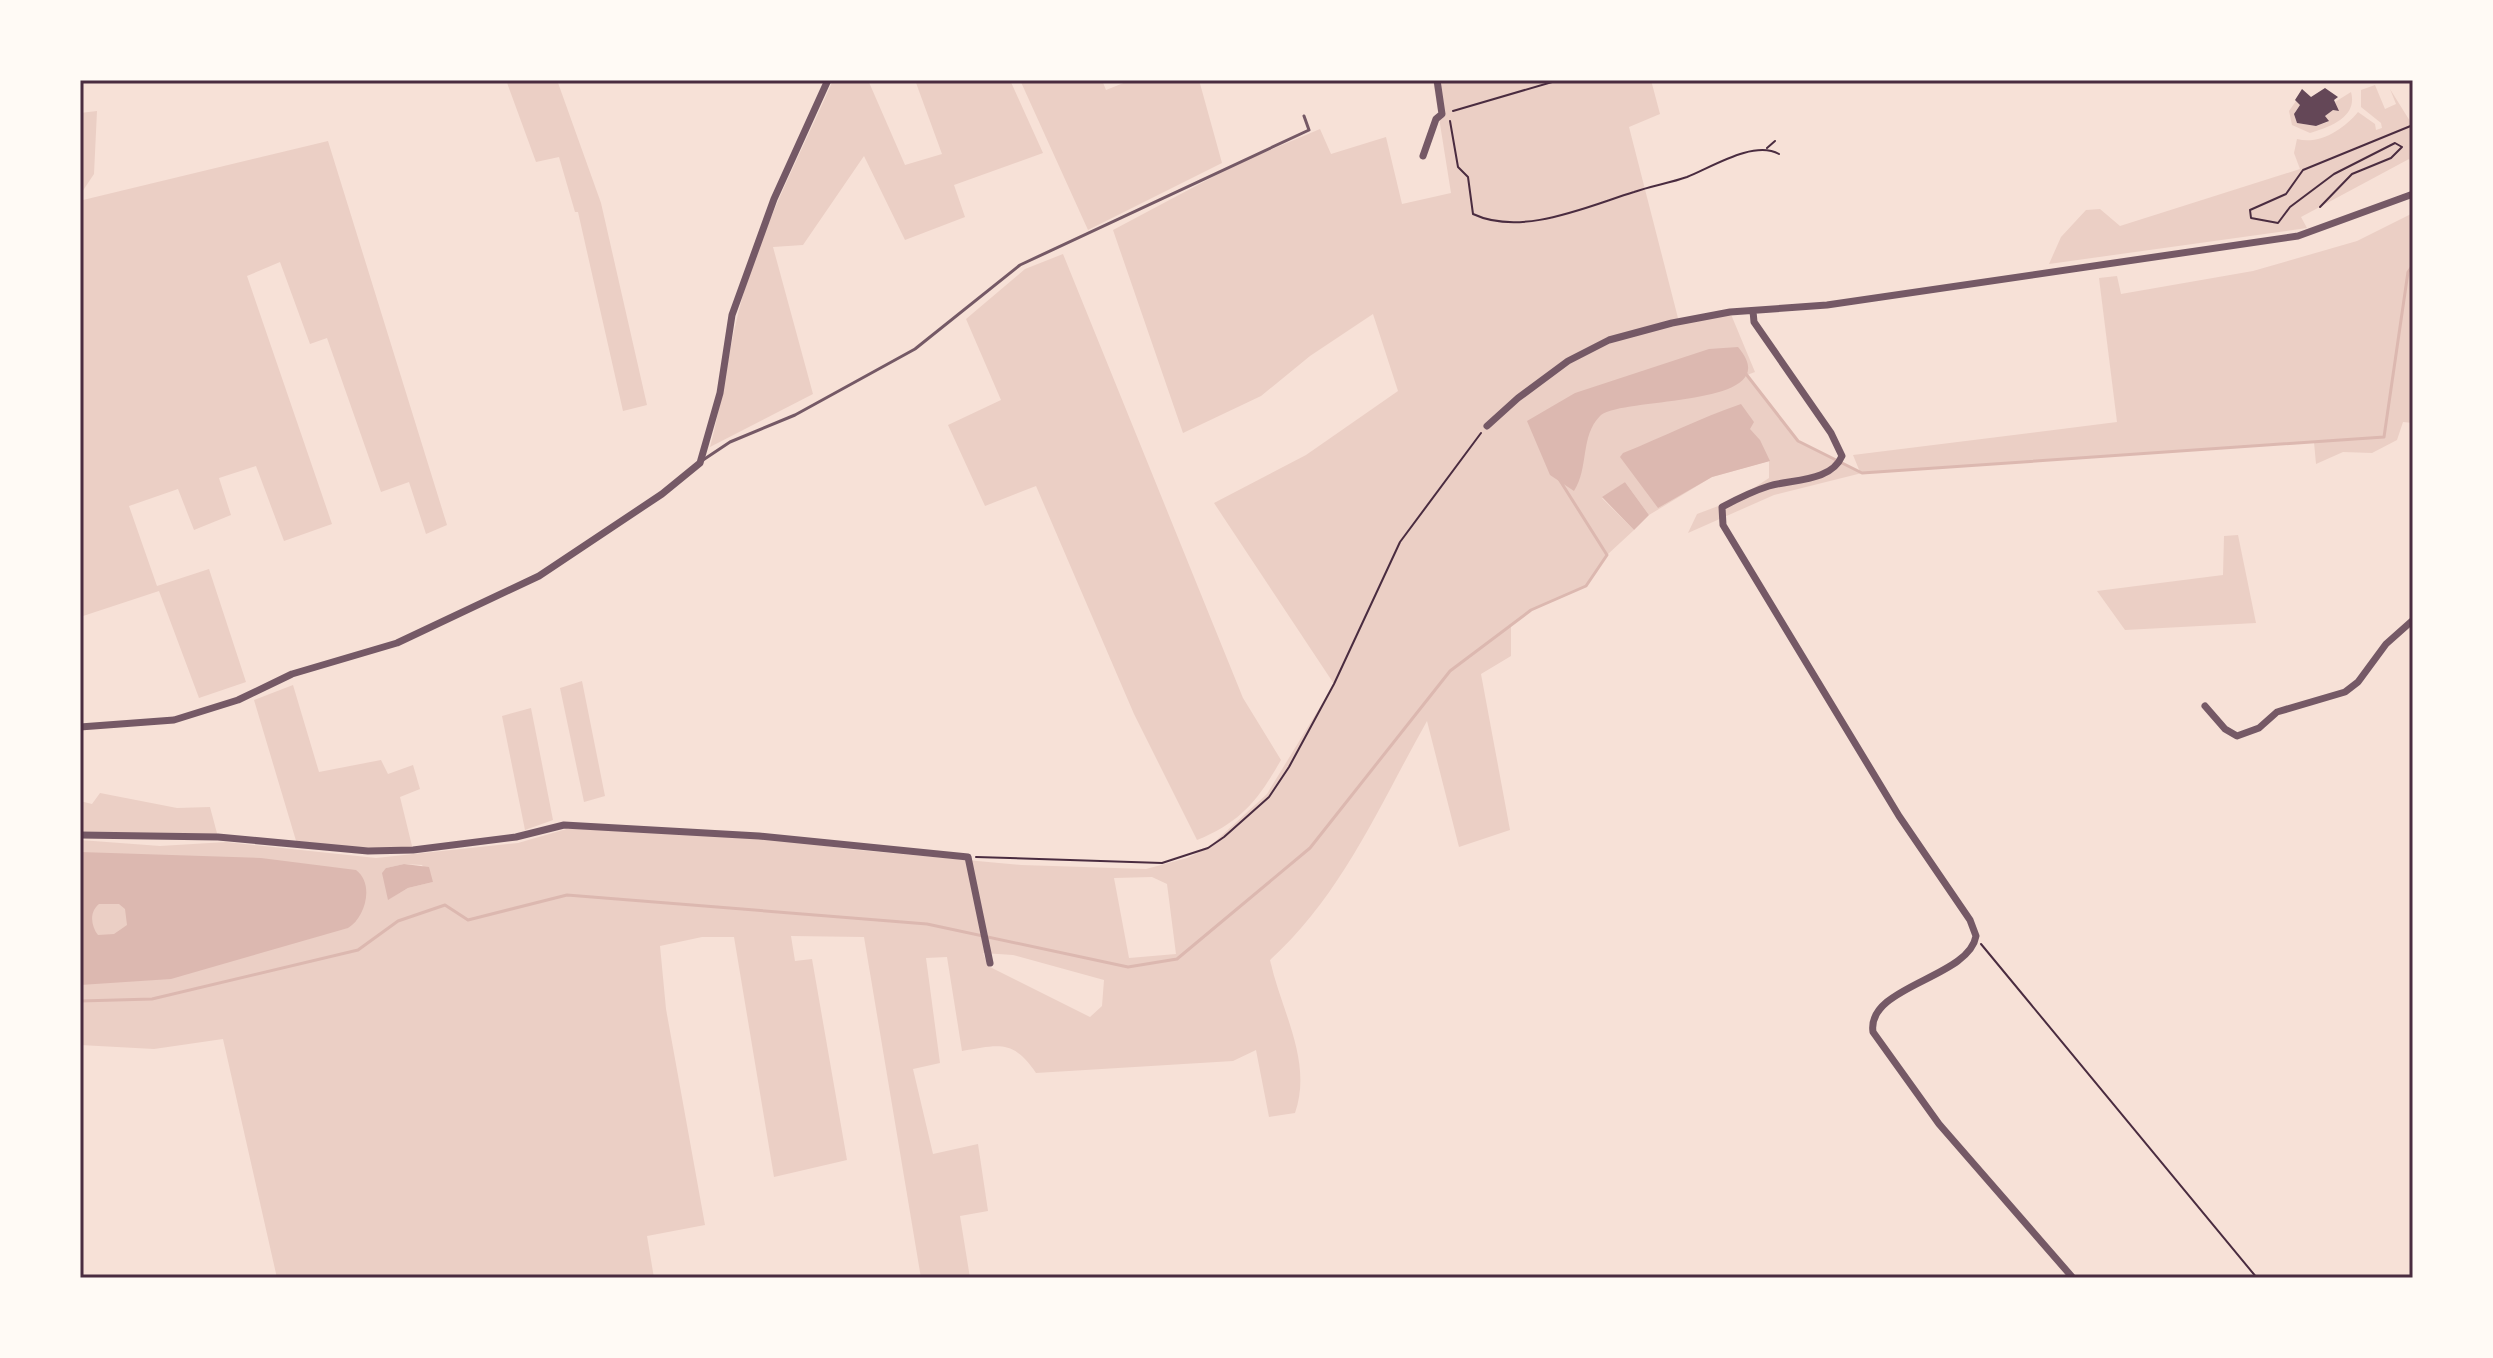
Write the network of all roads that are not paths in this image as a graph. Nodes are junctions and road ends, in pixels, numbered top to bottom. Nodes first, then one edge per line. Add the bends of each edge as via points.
1 (828, 80) edge
2 (1437, 80) edge
3 (1304, 116) dead end
4 (1423, 156) dead end
5 (2413, 194) edge
6 (1753, 311) junction
7 (1487, 426) road end
8 (700, 463) junction
9 (2413, 620) edge
10 (2205, 706) dead end
11 (80, 727) edge
12 (80, 835) edge
13 (990, 963) dead end
14 (2073, 1278) edge

1 - 8 street via 774,199 732,315 720,393
2 - 4 street via 1442,114
3 - 8 lane via 1309,130 1020,265 915,349 795,415 730,442
5 - 6 street via 2298,236 1827,305
6 - 7 street via 1672,323 1609,340 1549,373
6 - 14 street via 1754,322 1842,456 1820,476 1769,486 1722,507 1723,525 1976,936 1968,953 1880,1007 1872,1022 1876,1040 1939,1124
8 - 11 street via 539,576 397,643 292,674 238,700 174,720
9 - 10 street via 2345,692 2277,712 2259,728 2237,736
12 - 13 street via 218,837 368,851 516,837 564,825 759,836 968,857

